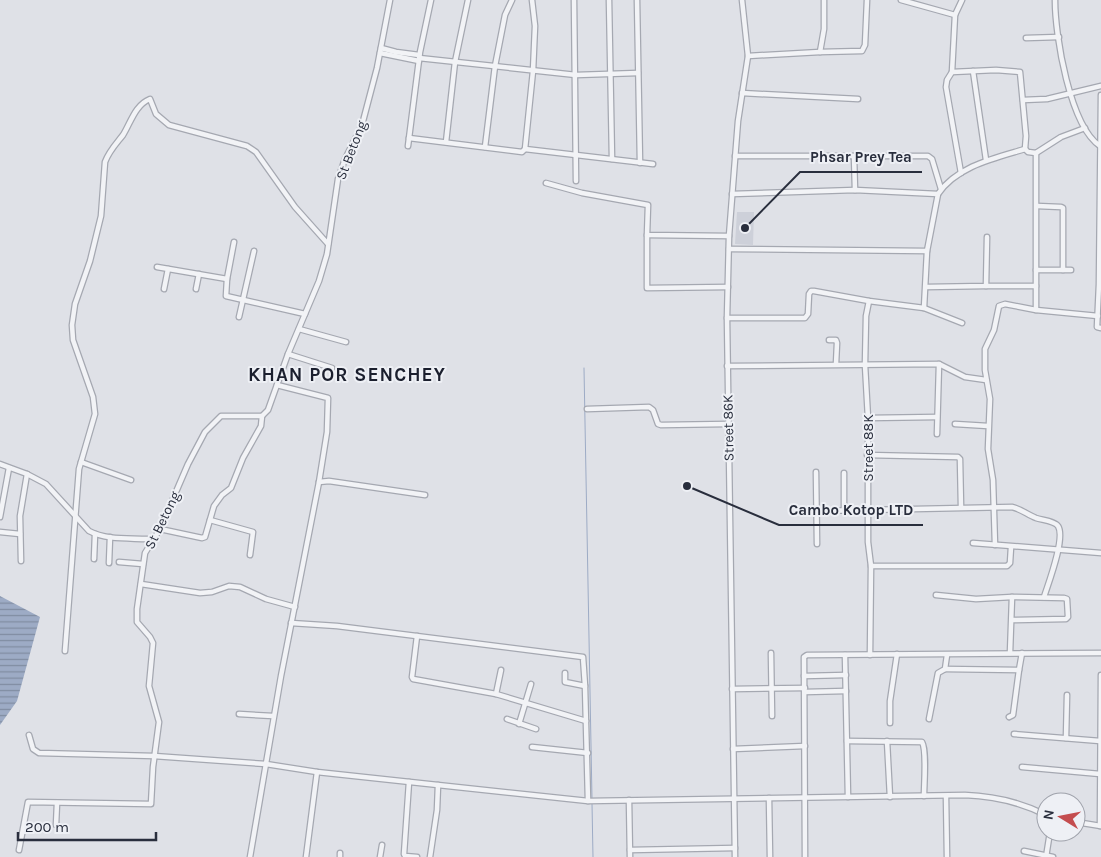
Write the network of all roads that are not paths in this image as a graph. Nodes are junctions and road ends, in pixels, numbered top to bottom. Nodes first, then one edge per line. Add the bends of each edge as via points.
1 (390, 0) edge
2 (431, 0) edge
3 (468, 0) edge
4 (512, 0) edge
5 (532, 0) edge
6 (574, 0) edge
7 (609, 0) edge
8 (637, 0) edge
9 (742, 0) edge
10 (824, 0) edge
11 (867, 0) edge
12 (901, 0) edge
13 (962, 0) edge
14 (1055, 0) edge
15 (921, 2) edge
16 (955, 14) junction
17 (1059, 37) junction
18 (1026, 38) dead end
19 (381, 51) junction
20 (820, 52) junction
21 (748, 56) junction
22 (419, 58) junction
23 (455, 62) junction
24 (496, 66) junction
25 (533, 71) junction
26 (973, 71) junction
27 (952, 72) junction
28 (638, 73) junction
29 (576, 74) junction
30 (610, 75) junction
31 (1101, 86) edge
32 (742, 92) junction
33 (1070, 94) junction
34 (1101, 95) edge
35 (858, 99) dead end
36 (1023, 100) junction
37 (1085, 128) junction
38 (409, 138) junction
39 (446, 142) junction
40 (408, 146) dead end
41 (1100, 146) edge
42 (485, 147) junction
43 (525, 149) junction
44 (1026, 149) junction
45 (1036, 153) junction
46 (1101, 154) edge
47 (576, 155) junction
48 (735, 156) junction
49 (854, 156) junction
50 (612, 159) junction
51 (986, 160) junction
52 (640, 163) junction
53 (653, 164) dead end
54 (961, 173) junction
55 (576, 181) dead end
56 (546, 183) dead end
57 (941, 189) junction
58 (855, 190) junction
59 (732, 194) junction
60 (938, 194) junction
61 (1037, 206) junction
62 (647, 235) junction
63 (729, 236) junction
64 (986, 237) dead end
65 (234, 242) dead end
66 (328, 244) junction
67 (729, 249) junction
68 (254, 251) dead end
69 (927, 251) junction
70 (157, 267) dead end
71 (168, 269) junction
72 (1036, 270) junction
73 (1063, 270) junction
74 (1071, 270) dead end
75 (199, 274) junction
76 (227, 279) junction
77 (926, 286) junction
78 (986, 286) junction
79 (1036, 286) junction
80 (728, 287) junction
81 (164, 288) dead end
82 (196, 289) dead end
83 (243, 300) junction
84 (869, 301) junction
85 (924, 308) junction
86 (1036, 310) junction
87 (305, 314) junction
88 (1098, 316) junction
89 (239, 317) dead end
90 (727, 318) junction
91 (962, 323) dead end
92 (1099, 328) edge
93 (299, 329) junction
94 (829, 340) dead end
95 (346, 342) dead end
96 (288, 354) junction
97 (836, 364) junction
98 (939, 364) junction
99 (865, 365) junction
100 (727, 366) junction
101 (332, 368) dead end
102 (986, 380) junction
103 (277, 384) junction
104 (587, 408) dead end
105 (262, 416) junction
106 (937, 417) junction
107 (868, 418) junction
108 (728, 424) junction
109 (955, 424) dead end
110 (988, 426) junction
111 (937, 434) dead end
112 (868, 455) junction
113 (81, 462) junction
114 (0, 464) edge
115 (9, 468) junction
116 (816, 472) dead end
117 (844, 473) dead end
118 (27, 474) junction
119 (131, 480) dead end
120 (319, 482) junction
121 (425, 495) dead end
122 (961, 507) junction
123 (994, 508) junction
124 (868, 509) junction
125 (844, 510) junction
126 (817, 511) junction
127 (0, 517) edge
128 (76, 517) junction
129 (210, 520) junction
130 (160, 529) junction
131 (0, 532) edge
132 (20, 534) junction
133 (95, 534) junction
134 (110, 537) junction
135 (152, 541) junction
136 (973, 543) dead end
137 (817, 544) dead end
138 (995, 545) junction
139 (1011, 547) junction
140 (1059, 550) junction
141 (1101, 553) edge
142 (250, 555) dead end
143 (94, 559) dead end
144 (21, 561) dead end
145 (119, 562) dead end
146 (109, 563) dead end
147 (143, 564) junction
148 (871, 566) junction
149 (141, 584) junction
150 (936, 595) dead end
151 (1012, 597) junction
152 (1044, 597) junction
153 (295, 607) junction
154 (1012, 620) junction
155 (292, 622) junction
156 (417, 636) junction
157 (65, 651) dead end
158 (771, 653) dead end
159 (1010, 653) junction
160 (1022, 653) junction
161 (870, 654) junction
162 (897, 654) junction
163 (1101, 654) edge
164 (845, 655) junction
165 (947, 655) junction
166 (946, 669) junction
167 (501, 670) dead end
168 (1019, 670) junction
169 (566, 673) dead end
170 (1101, 675) edge
171 (804, 676) junction
172 (846, 676) junction
173 (531, 684) dead end
174 (585, 686) junction
175 (1101, 687) edge
176 (732, 689) junction
177 (771, 689) junction
178 (805, 690) junction
179 (846, 691) junction
180 (496, 694) junction
181 (1067, 695) dead end
182 (526, 703) junction
183 (239, 714) dead end
184 (273, 716) junction
185 (772, 716) dead end
186 (1009, 717) dead end
187 (507, 719) dead end
188 (928, 719) dead end
189 (586, 721) junction
190 (890, 722) dead end
191 (1101, 723) edge
192 (519, 724) junction
193 (536, 729) dead end
194 (1014, 734) dead end
195 (29, 735) dead end
196 (1066, 738) junction
197 (848, 741) junction
198 (887, 741) junction
199 (1100, 741) edge
200 (805, 746) junction
201 (532, 748) dead end
202 (733, 748) junction
203 (588, 753) junction
204 (154, 756) junction
205 (266, 764) junction
206 (1022, 767) dead end
207 (317, 772) junction
208 (1100, 774) junction
209 (409, 782) junction
210 (438, 785) junction
211 (924, 796) junction
212 (946, 796) junction
213 (848, 797) junction
214 (890, 797) junction
215 (769, 798) junction
216 (806, 798) junction
217 (734, 799) junction
218 (630, 800) junction
219 (591, 801) junction
220 (57, 803) junction
221 (1036, 810) edge
222 (1086, 824) edge
223 (56, 825) dead end
224 (1100, 826) edge
225 (1048, 842) edge
226 (382, 845) dead end
227 (735, 848) junction
228 (19, 850) dead end
229 (630, 850) junction
230 (1024, 851) dead end
231 (1046, 856) edge
232 (250, 857) edge
233 (306, 857) edge
234 (380, 857) edge
235 (417, 857) edge
236 (430, 857) edge
237 (630, 857) edge
238 (735, 857) edge
239 (770, 857) edge
240 (806, 857) edge
241 (947, 857) edge
242 (1054, 857) edge

1 - 19 street, St Betong
2 - 22 street
3 - 23 street
4 - 24 street via 505,15
5 - 25 street via 535,26
6 - 29 street
7 - 30 street
8 - 28 street
9 - 21 street, Street 86K
10 - 20 street
11 - 20 street via 865,49
12 - 15 street
13 - 16 street
14 - 17 street
15 - 16 street
16 - 27 street
17 - 18 street
17 - 33 street
19 - 22 street
19 - 66 street, St Betong via 362,125 338,179
20 - 21 street
21 - 32 street, Street 86K
22 - 23 street
22 - 38 street
23 - 24 street
23 - 39 street
24 - 25 street
24 - 42 street
25 - 29 street
25 - 43 street
26 - 27 street
26 - 36 street via 1020,72
26 - 51 street
27 - 54 street via 946,87
28 - 30 street
28 - 52 street
29 - 30 street
29 - 47 street
30 - 50 street
31 - 33 street
32 - 35 street
32 - 48 street, Street 86K
33 - 36 street
33 - 37 street
34 - 41 street
36 - 44 street
37 - 41 street
37 - 45 street
38 - 39 street
38 - 40 street
39 - 42 street
41 - 46 street
42 - 43 street via 522,152
43 - 47 street
44 - 45 street
44 - 51 street
45 - 61 street
46 - 88 street
47 - 50 street
47 - 55 street
48 - 49 street
48 - 59 street, Street 86K
49 - 57 street via 928,156 932,159
49 - 58 street
50 - 52 street
51 - 54 street
52 - 53 street
54 - 57 street
56 - 62 street via 648,205
57 - 60 street
58 - 59 street
58 - 60 street
59 - 63 street, Street 86K
60 - 69 street
61 - 72 street
61 - 73 street via 1063,208
62 - 63 street
62 - 80 street via 647,288
63 - 67 street, Street 86K
64 - 78 street
65 - 76 street
66 - 87 street, St Betong
66 - 113 street via 295,207 256,152 247,146 169,125 156,114 150,99 142,104 107,156 101,216 75,304 73,340 93,397 95,414
67 - 69 street
67 - 80 street, Street 86K
68 - 83 street
69 - 77 street
70 - 71 street
71 - 75 street
71 - 81 street
72 - 73 street
72 - 79 street
73 - 74 street
75 - 76 street
75 - 82 street
76 - 83 street via 226,296
77 - 78 street
77 - 85 street
78 - 79 street
79 - 86 street
80 - 90 street, Street 86K
83 - 87 street
83 - 89 street
84 - 85 street
84 - 90 street via 811,291 805,318
84 - 99 street, Street 88K
85 - 91 street
86 - 88 street
86 - 102 street via 1005,304 999,306 994,330 985,350
87 - 93 street, St Betong
88 - 92 street
90 - 100 street, Street 86K
93 - 95 street
93 - 96 street, St Betong
94 - 97 street via 837,343
96 - 101 street
96 - 103 street, St Betong
97 - 99 street
97 - 100 street
98 - 99 street
98 - 102 street via 965,377
98 - 106 street
99 - 107 street, Street 88K
100 - 108 street, Street 86K
102 - 110 street via 990,399
103 - 105 street, St Betong via 268,410
103 - 120 street via 328,398 327,432
104 - 108 street via 649,407 658,424 662,425
105 - 129 street via 261,426 243,458 238,475 217,502
105 - 130 street, St Betong via 221,416 205,432
106 - 107 street
106 - 111 street
107 - 112 street, Street 88K
108 - 176 street, Street 86K
109 - 110 street
110 - 123 street
112 - 122 street via 958,457
112 - 124 street, Street 88K
113 - 119 street
113 - 128 street
114 - 115 street
115 - 118 street
115 - 127 street
116 - 126 street
117 - 125 street
118 - 128 street via 46,484
118 - 132 street
120 - 121 street
120 - 153 street
122 - 123 street
122 - 124 street
123 - 138 street
123 - 140 street via 1012,506 1056,524 1059,528
124 - 125 street
124 - 148 street, Street 88K
125 - 126 street
126 - 137 street
128 - 133 street
128 - 157 street
129 - 130 street via 204,538
129 - 142 street via 253,532
130 - 135 street, St Betong
131 - 132 street
132 - 144 street
133 - 134 street
133 - 143 street
134 - 135 street
134 - 146 street
135 - 147 street, St Betong
136 - 138 street
138 - 139 street
139 - 140 street
139 - 148 street via 1007,566
140 - 141 street
140 - 152 street
145 - 147 street
147 - 149 street, St Betong
148 - 161 street, Street 88K
149 - 153 street via 200,592 240,586 266,599
149 - 204 street, St Betong via 137,622 153,643 149,686 159,722
150 - 151 street via 976,599
151 - 152 street
151 - 154 street
152 - 154 street via 1067,599 1068,617
153 - 155 street
154 - 159 street
155 - 156 street
155 - 184 street
156 - 174 street via 580,656
156 - 180 street via 413,679
158 - 177 street
159 - 160 street
159 - 165 street
160 - 163 street
160 - 168 street
161 - 162 street
161 - 164 street
162 - 165 street
162 - 190 street
164 - 171 street via 807,655 804,657
164 - 172 street
165 - 166 street
166 - 168 street
166 - 188 street via 938,673
167 - 180 street
168 - 186 street via 1013,715
169 - 174 street via 565,682
170 - 175 street
171 - 172 street
171 - 178 street
172 - 179 street
173 - 182 street
174 - 189 street
175 - 191 street
176 - 177 street
176 - 202 street, Street 86K
177 - 178 street
177 - 185 street
178 - 179 street
178 - 200 street
179 - 197 street
180 - 182 street
181 - 196 street
182 - 189 street
182 - 192 street
183 - 184 street
184 - 205 street
187 - 192 street
189 - 203 street
191 - 199 street
192 - 193 street
194 - 196 street
195 - 204 street via 33,749 38,753
196 - 199 street
197 - 198 street
197 - 213 street
198 - 211 street via 919,741 924,744
198 - 214 street
199 - 208 street
200 - 202 street
200 - 216 street
201 - 203 street
202 - 217 street, Street 86K
203 - 219 street
204 - 205 street
204 - 220 street, St Betong via 151,804
205 - 207 street
205 - 232 street
206 - 208 street
207 - 209 street
207 - 233 street
208 - 224 street
209 - 210 street
209 - 235 street via 404,854
210 - 219 street
210 - 236 street
211 - 212 street
211 - 214 street
212 - 221 street via 987,796
212 - 241 street
213 - 214 street
213 - 216 street
215 - 216 street
215 - 217 street
215 - 239 street
216 - 240 street
217 - 218 street
217 - 227 street, Street 86K
218 - 219 street
218 - 229 street
220 - 223 street
220 - 228 street, St Betong via 28,802
222 - 224 street
225 - 231 street
226 - 234 street
227 - 229 street
227 - 238 street, Street 86K
229 - 237 street
230 - 231 street
231 - 242 street

